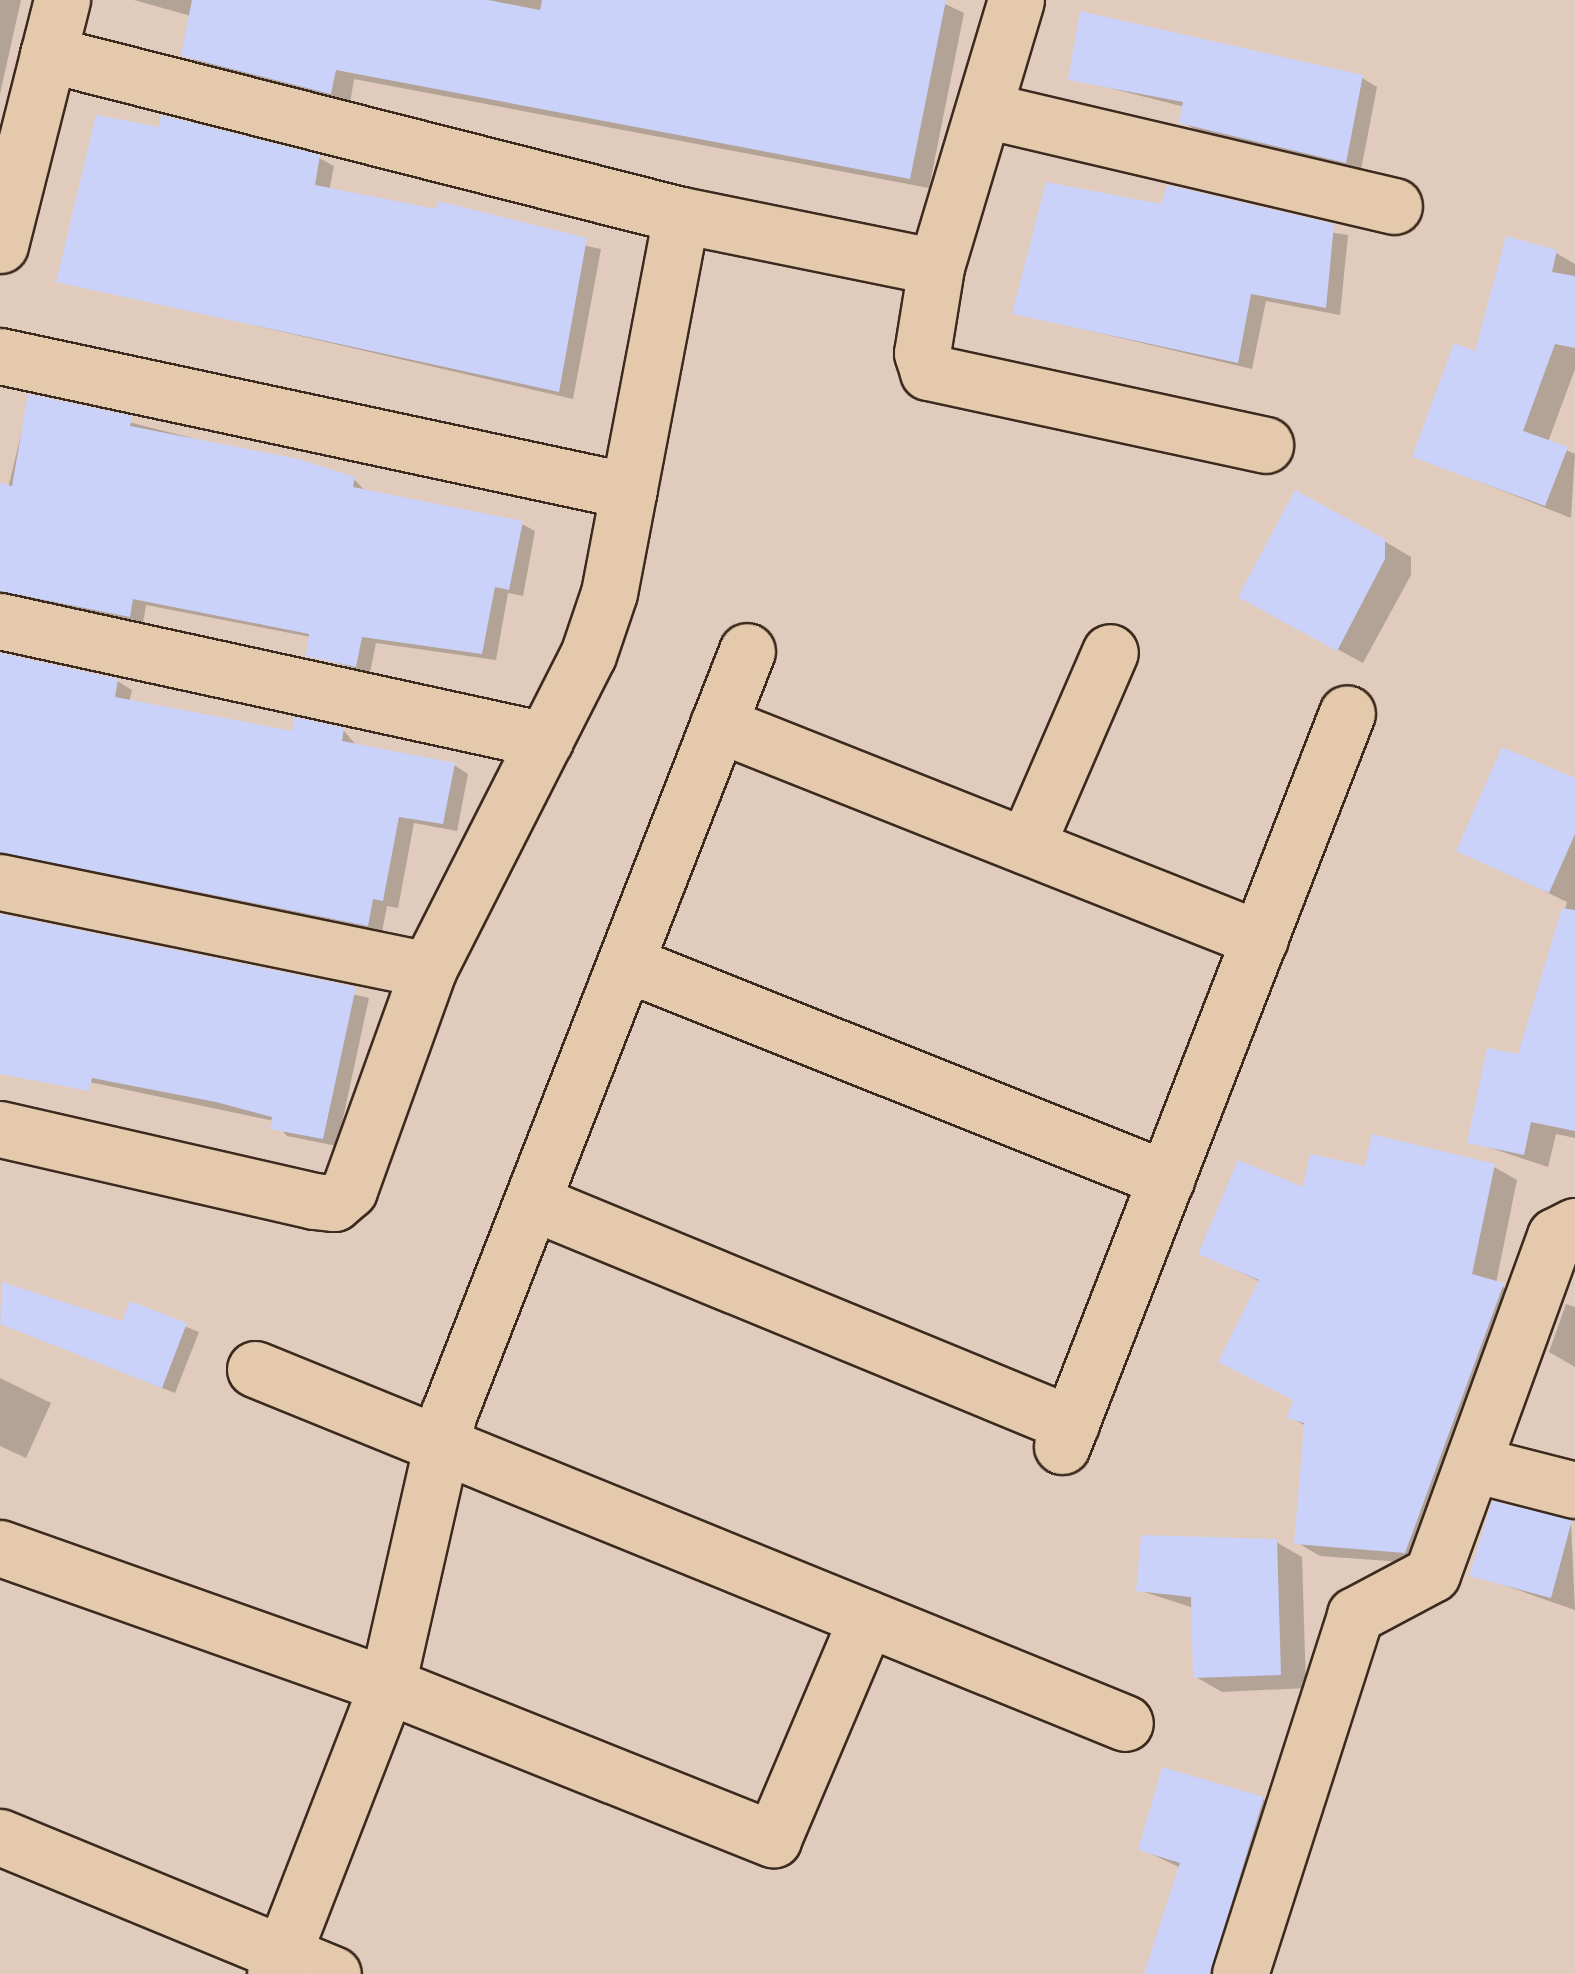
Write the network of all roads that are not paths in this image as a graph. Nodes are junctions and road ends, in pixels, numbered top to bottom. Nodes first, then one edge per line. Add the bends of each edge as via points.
1 (62, 0) edge
2 (1016, 0) edge
3 (48, 54) junction
4 (985, 110) junction
5 (1394, 206) dead end
6 (681, 215) junction
7 (0, 245) edge
8 (936, 266) junction
9 (0, 356) edge
10 (1265, 446) dead end
11 (628, 491) junction
12 (0, 622) edge
13 (747, 651) dead end
14 (1110, 652) dead end
15 (1347, 713) dead end
16 (718, 724) junction
17 (545, 740) junction
18 (1026, 846) junction
19 (0, 882) edge
20 (1260, 938) junction
21 (625, 963) junction
22 (428, 970) junction
23 (0, 1128) edge
24 (1166, 1178) junction
25 (532, 1202) junction
26 (1575, 1226) edge
27 (255, 1369) dead end
28 (443, 1446) junction
29 (1473, 1464) junction
30 (1575, 1490) edge
31 (0, 1548) edge
32 (867, 1618) junction
33 (387, 1685) junction
34 (1125, 1723) dead end
35 (0, 1837) edge
36 (297, 1967) edge
37 (1240, 1974) edge

1 - 3 street
2 - 4 street
3 - 6 street
3 - 7 street
4 - 5 street
4 - 8 street
6 - 8 street
6 - 11 street
8 - 10 street via 922,353 928,372
9 - 11 street
11 - 17 street via 588,655
12 - 17 street
13 - 16 street
14 - 18 street
15 - 20 street
16 - 18 street
16 - 21 street
17 - 22 street
18 - 20 street
19 - 22 street
20 - 24 street
21 - 24 street
21 - 25 street
22 - 23 street via 349,1190 334,1203
24 - 25 street via 1066,1435
25 - 28 street
26 - 29 street via 1556,1236
27 - 28 street
28 - 32 street
28 - 33 street
29 - 30 street
29 - 37 street via 1425,1585 1356,1615
31 - 33 street
32 - 33 street via 773,1839
32 - 34 street
33 - 36 street
35 - 36 street

